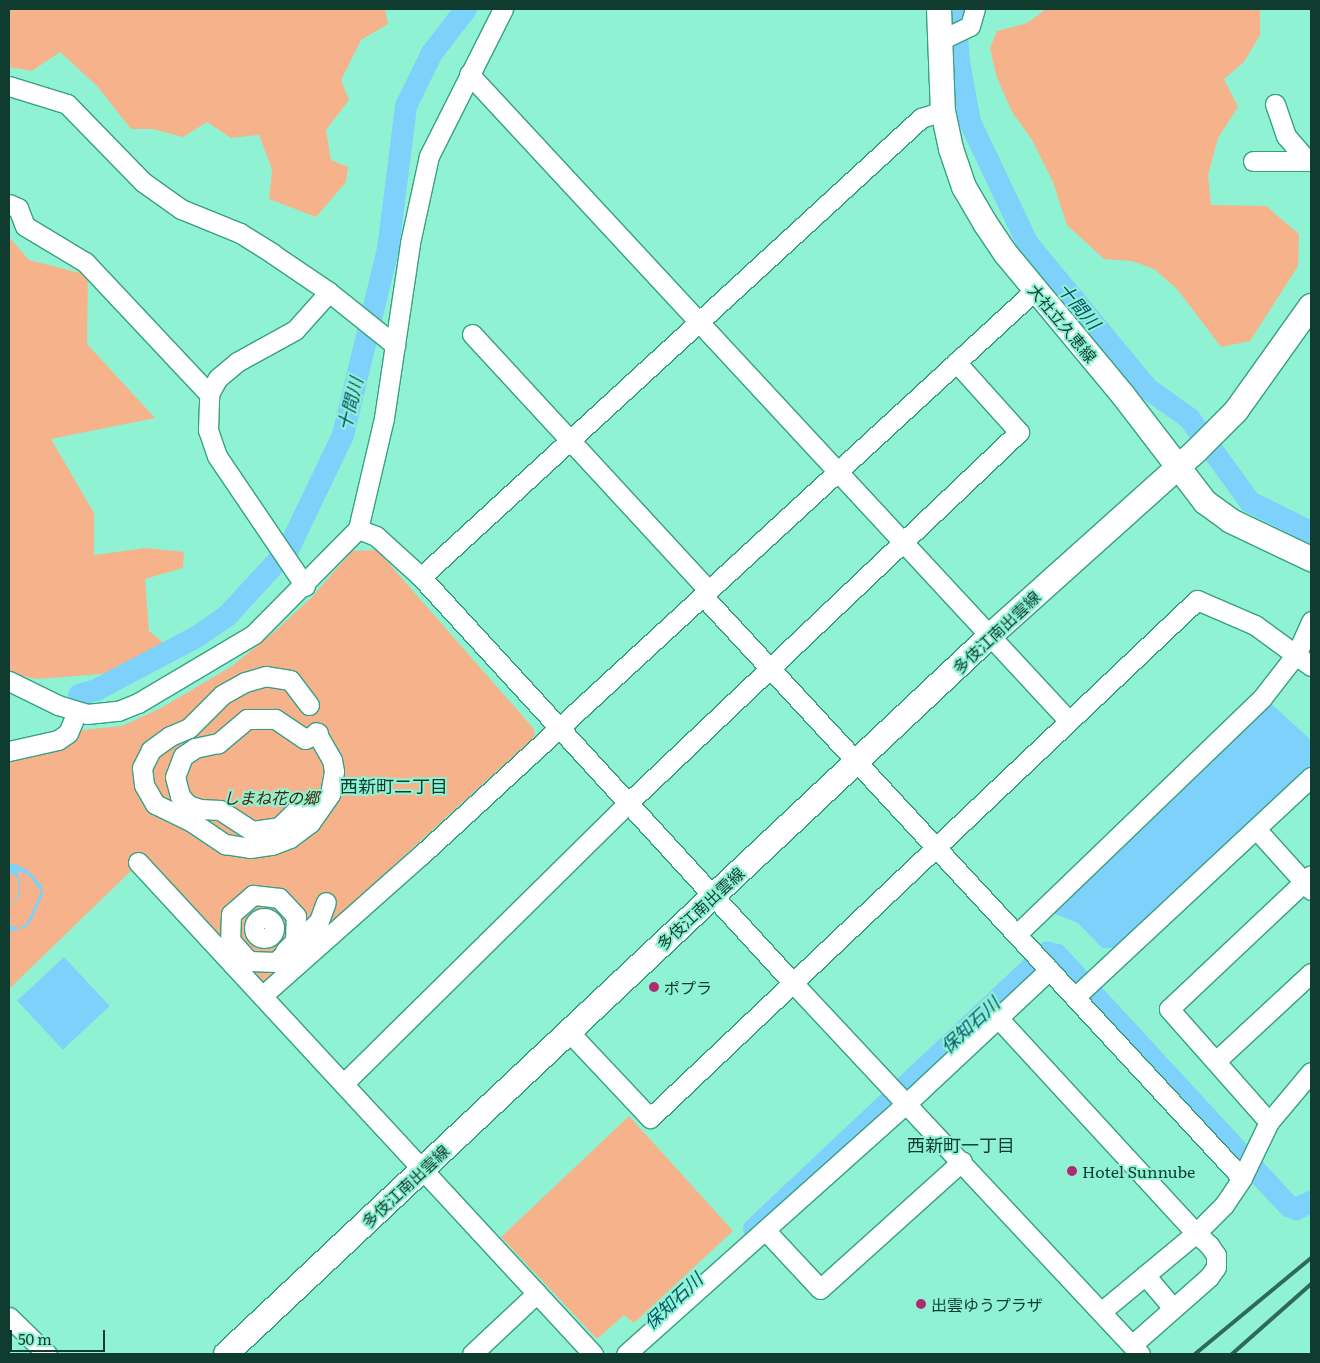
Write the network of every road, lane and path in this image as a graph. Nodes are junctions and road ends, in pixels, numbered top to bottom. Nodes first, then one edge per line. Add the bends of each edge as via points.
1 (502, 9) edge
2 (939, 9) edge
3 (975, 9) edge
4 (941, 40) junction
5 (469, 74) junction
6 (9, 86) edge
7 (1275, 104) dead end
8 (943, 111) junction
9 (1308, 160) edge
10 (1253, 161) dead end
11 (9, 204) edge
12 (1035, 290) junction
13 (329, 292) junction
14 (1311, 306) edge
15 (700, 321) junction
16 (472, 334) dead end
17 (395, 345) junction
18 (956, 362) junction
19 (209, 394) junction
20 (570, 440) junction
21 (1177, 467) junction
22 (836, 471) junction
23 (358, 529) junction
24 (903, 543) junction
25 (1311, 558) edge
26 (421, 577) junction
27 (305, 586) junction
28 (706, 593) junction
29 (1311, 621) edge
30 (991, 635) junction
31 (1297, 653) junction
32 (1311, 666) edge
33 (770, 668) junction
34 (9, 681) edge
35 (309, 705) dead end
36 (77, 712) junction
37 (1069, 721) junction
38 (558, 728) junction
39 (9, 751) edge
40 (857, 760) junction
41 (1311, 777) edge
42 (628, 802) junction
43 (319, 809) dead end
44 (1257, 830) junction
45 (936, 850) junction
46 (138, 862) dead end
47 (1309, 882) edge
48 (267, 885) dead end
49 (713, 895) junction
50 (326, 902) dead end
51 (264, 926) junction
52 (1018, 933) junction
53 (1049, 970) junction
54 (1311, 972) edge
55 (793, 983) junction
56 (262, 996) junction
57 (1075, 997) junction
58 (998, 1018) junction
59 (568, 1032) junction
60 (1216, 1060) junction
61 (1311, 1073) edge
62 (344, 1083) junction
63 (908, 1103) junction
64 (1269, 1122) junction
65 (962, 1161) junction
66 (424, 1168) junction
67 (1242, 1178) junction
68 (766, 1231) junction
69 (1196, 1233) junction
70 (1144, 1276) junction
71 (537, 1293) junction
72 (1173, 1308) junction
73 (1102, 1312) junction
74 (9, 1317) edge
75 (1136, 1349) edge
76 (47, 1354) edge
77 (226, 1354) edge
78 (472, 1354) edge
79 (593, 1354) edge
80 (626, 1354) edge

1 - 5 street
2 - 4 main road, 大社立久恵線
3 - 4 street via 970,26
4 - 8 main road, 大社立久恵線
5 - 15 street
5 - 17 street via 429,156 410,243
6 - 13 street via 67,104 143,182 181,209 240,234
7 - 9 street via 1286,136
8 - 12 main road, 大社立久恵線 via 950,149 964,187 1006,254
8 - 15 street via 921,118
9 - 10 street
11 - 19 street via 18,208 25,226 85,262
12 - 18 street
12 - 21 main road, 大社立久恵線 via 1123,395
13 - 17 street
13 - 19 street via 295,330 237,362 218,378
14 - 21 main road, 多伎江南出雲線 via 1242,404
15 - 20 street
15 - 22 street
16 - 20 street
17 - 23 street via 384,418
18 - 22 street
18 - 24 street via 1020,432
19 - 27 street via 208,430 217,456
20 - 26 street
20 - 28 street
21 - 25 main road, 大社立久恵線 via 1205,502 1231,521
21 - 30 main road, 多伎江南出雲線
22 - 24 street
22 - 28 street
23 - 26 street via 376,536
23 - 27 street via 346,538
24 - 30 street
24 - 33 street
26 - 38 street
27 - 36 street via 254,634 165,688 118,710 102,714
28 - 33 street
28 - 38 street
29 - 31 street
30 - 37 street
30 - 40 main road, 多伎江南出雲線
31 - 32 street
31 - 37 street via 1255,625 1197,600
31 - 52 street via 1262,698
33 - 40 street
33 - 42 street
34 - 36 street
35 - 43 street via 290,680 266,676 245,682 222,695 189,728 170,736 151,750 142,768 144,784 156,804 192,822 224,844 250,848 272,845 290,838 310,822 330,794 334,771 328,748 317,733 305,739 275,719 247,719 218,743 195,748 183,756 175,777 180,796 188,805 220,810 252,831 279,827 301,806
36 - 39 street via 64,737
37 - 45 street
38 - 42 street
38 - 56 street
40 - 45 street
40 - 49 main road, 多伎江南出雲線
41 - 44 street
42 - 49 street
42 - 62 street
44 - 47 street
44 - 57 street
45 - 52 street
45 - 55 street
46 - 56 street
47 - 60 street via 1169,1009
48 - 51 street
49 - 55 street
49 - 59 main road, 多伎江南出雲線
50 - 51 street via 322,916
51 - 51 street via 286,952
52 - 53 street
53 - 57 street
53 - 58 street
54 - 60 street
55 - 59 street via 650,1118
55 - 63 street
56 - 62 street
57 - 67 street
58 - 63 street
58 - 69 street
59 - 66 main road, 多伎江南出雲線
60 - 64 street
61 - 64 street
62 - 66 street
63 - 65 street
63 - 68 street
64 - 67 street
65 - 68 street via 820,1289
65 - 73 street
66 - 71 street
66 - 77 main road, 多伎江南出雲線
67 - 69 street via 1224,1206
68 - 80 street
69 - 70 street
69 - 72 street via 1216,1255 1216,1267
70 - 72 street
70 - 73 street
71 - 78 street
71 - 79 street
72 - 75 street
73 - 75 street
74 - 76 street

